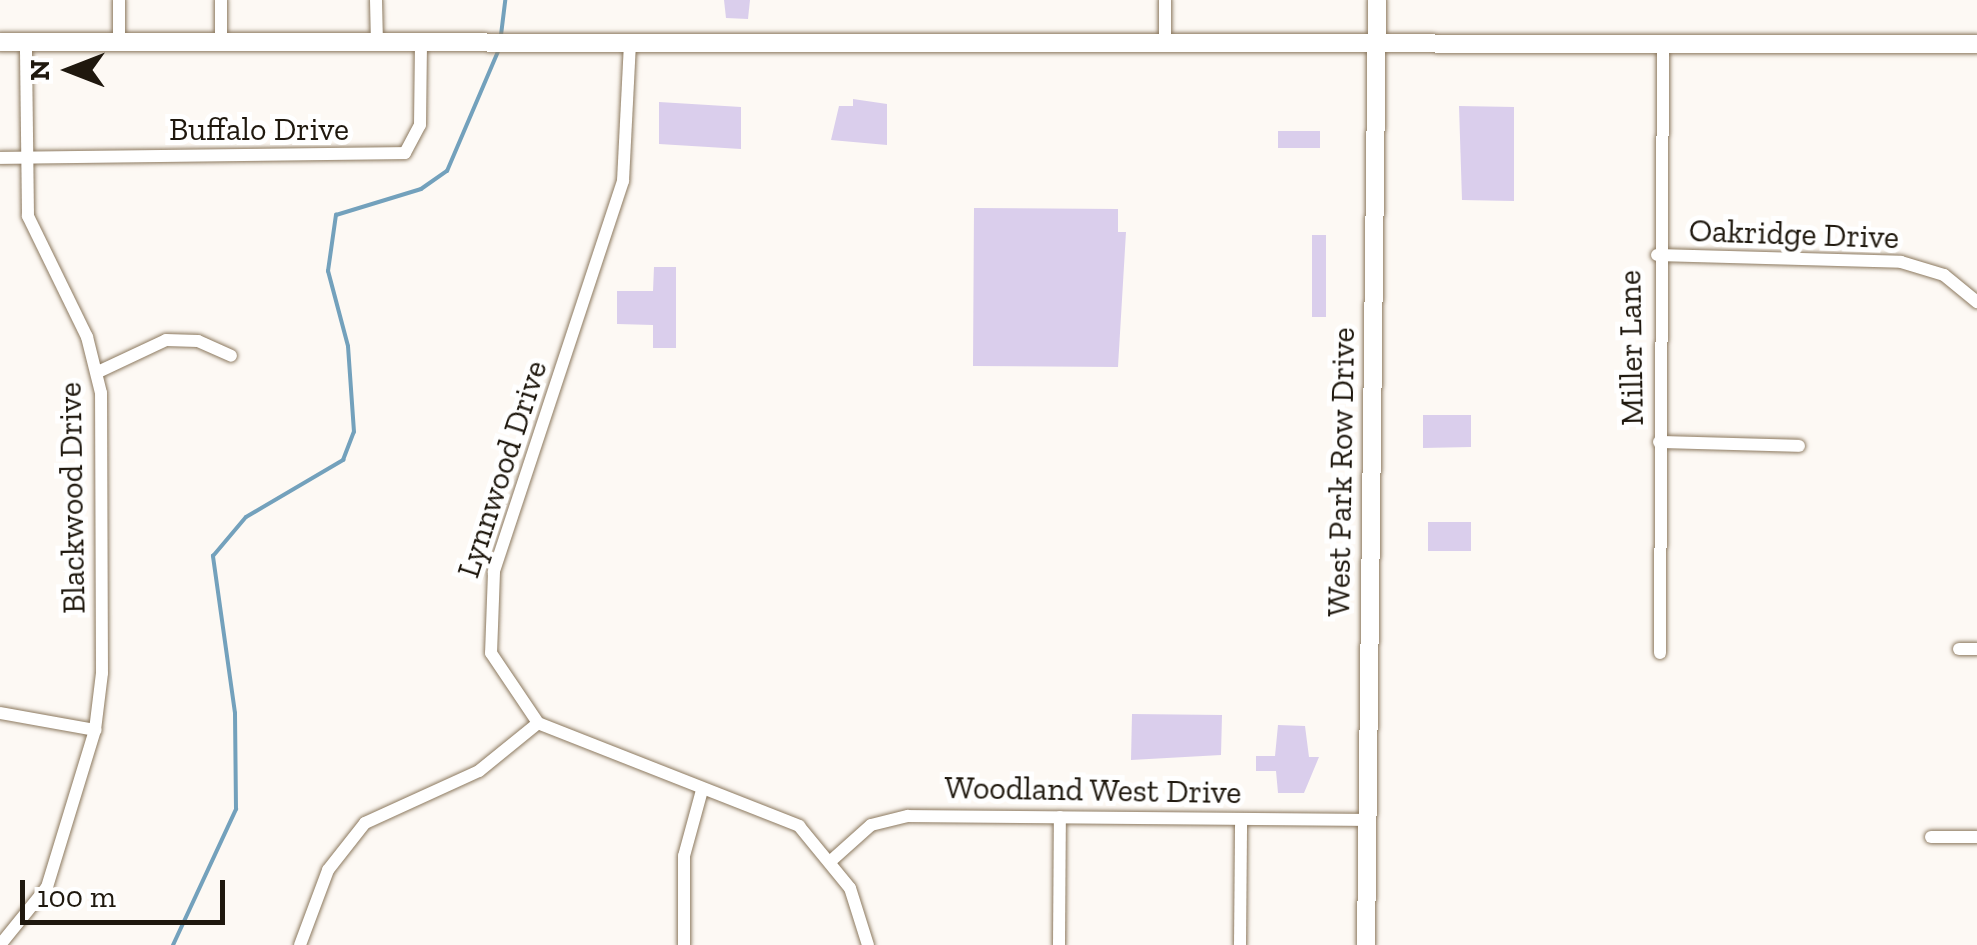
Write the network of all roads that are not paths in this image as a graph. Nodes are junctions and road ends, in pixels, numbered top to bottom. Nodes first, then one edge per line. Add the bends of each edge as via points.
1 (119, 0) edge
2 (221, 0) edge
3 (376, 0) edge
4 (1165, 0) edge
5 (1377, 0) edge
6 (1165, 39) junction
7 (118, 40) junction
8 (26, 41) junction
9 (0, 42) edge
10 (630, 42) junction
11 (1662, 42) junction
12 (221, 43) junction
13 (1376, 44) junction
14 (1977, 44) edge
15 (377, 46) junction
16 (421, 46) junction
17 (0, 158) edge
18 (26, 158) junction
19 (1657, 256) junction
20 (1975, 295) edge
21 (231, 356) dead end
22 (98, 372) junction
23 (1660, 442) junction
24 (1799, 446) dead end
25 (1958, 648) dead end
26 (1977, 649) edge
27 (1660, 653) dead end
28 (0, 712) edge
29 (538, 723) junction
30 (95, 730) junction
31 (702, 790) junction
32 (1060, 816) junction
33 (1240, 820) junction
34 (1367, 820) junction
35 (1931, 837) dead end
36 (1977, 837) edge
37 (832, 859) junction
38 (0, 945) edge
39 (300, 945) edge
40 (684, 945) edge
41 (868, 945) edge
42 (1059, 945) edge
43 (1240, 945) edge
44 (1366, 945) edge

1 - 7 street
2 - 12 street
3 - 15 street
4 - 6 street
5 - 13 main road, West Park Row Drive
6 - 10 main road
6 - 13 main road
7 - 8 main road
7 - 12 main road
8 - 9 main road
8 - 18 street, Blackwood Drive
10 - 16 main road
10 - 29 street, Lynnwood Drive via 628,148 610,232 493,576 491,653
11 - 13 main road
11 - 14 main road
11 - 19 street, Miller Lane
12 - 15 main road
13 - 34 main road, West Park Row Drive
15 - 16 main road
16 - 18 street, Buffalo Drive via 420,125 405,152
17 - 18 street, Buffalo Drive
18 - 22 street, Blackwood Drive via 36,242
19 - 20 street, Oakridge Drive via 1900,262
19 - 23 street, Miller Lane
21 - 22 street via 198,341 166,340
22 - 30 street, Blackwood Drive via 102,673
23 - 24 street
23 - 27 street, Miller Lane
25 - 26 street
28 - 30 street
29 - 31 street
29 - 39 street via 479,772 366,823 328,870
30 - 38 street, Blackwood Drive via 47,886
31 - 37 street via 774,812
31 - 40 street via 684,856
32 - 33 street, Woodland West Drive
32 - 37 street, Woodland West Drive via 885,818
32 - 42 street
33 - 34 street, Woodland West Drive
33 - 43 street
34 - 44 main road, West Park Row Drive
35 - 36 street
37 - 41 street via 863,915

